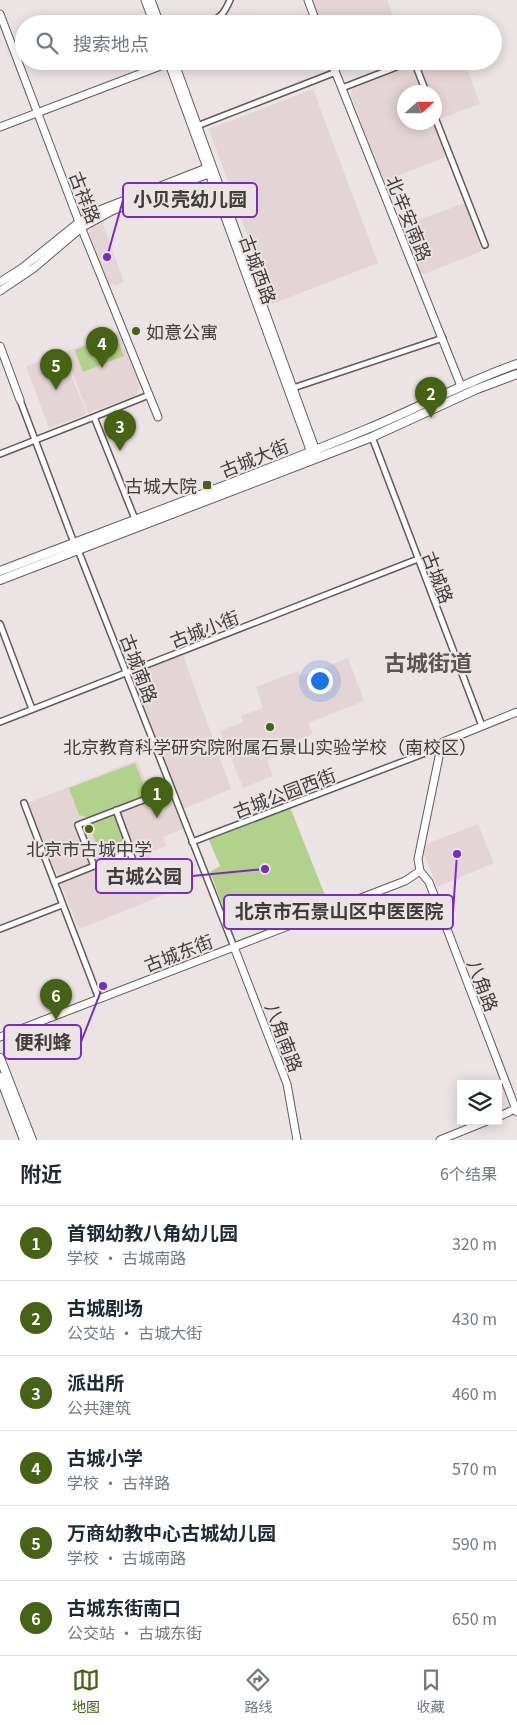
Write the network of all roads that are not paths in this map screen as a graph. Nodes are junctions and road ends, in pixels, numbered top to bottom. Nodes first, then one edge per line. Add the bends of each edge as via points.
1 (145, 0) edge
2 (151, 0) edge
3 (230, 0) edge
4 (308, 0) edge
5 (0, 14) edge
6 (151, 15) edge
7 (157, 15) edge
8 (222, 15) edge
9 (315, 15) edge
10 (15, 53) edge
11 (22, 70) edge
12 (150, 70) edge
13 (174, 70) edge
14 (174, 70) edge
15 (389, 70) edge
16 (417, 70) edge
17 (336, 72) joint
18 (423, 85) edge
19 (342, 88) junction
20 (38, 112) junction
21 (197, 126) junction
22 (0, 127) edge
23 (440, 130) edge
24 (210, 170) junction
25 (80, 225) junction
26 (485, 245) dead end
27 (0, 282) edge
28 (0, 291) edge
29 (443, 338) junction
30 (0, 346) edge
31 (517, 364) edge
32 (517, 374) edge
33 (461, 386) junction
34 (293, 388) junction
35 (149, 395) junction
36 (20, 400) joint
37 (94, 417) junction
38 (158, 417) dead end
39 (372, 437) junction
40 (35, 440) junction
41 (0, 454) edge
42 (314, 454) junction
43 (136, 519) junction
44 (75, 546) junction
45 (418, 560) junction
46 (0, 570) edge
47 (0, 580) edge
48 (0, 624) edge
49 (126, 672) junction
50 (32, 709) junction
51 (517, 712) edge
52 (0, 722) edge
53 (482, 726) junction
54 (441, 747) junction
55 (172, 789) junction
56 (24, 803) dead end
57 (116, 810) junction
58 (192, 842) junction
59 (129, 850) junction
60 (94, 866) junction
61 (420, 871) junction
62 (54, 882) junction
63 (143, 887) dead end
64 (62, 905) junction
65 (0, 929) edge
66 (234, 947) junction
67 (99, 999) junction
68 (0, 1037) edge
69 (0, 1058) edge
70 (0, 1077) edge
71 (517, 1110) edge
72 (502, 1115) edge
73 (477, 1125) edge
74 (24, 1140) edge
75 (32, 1140) edge
76 (297, 1140) edge
77 (440, 1140) edge

1 - 6 street
2 - 7 street
3 - 8 street
4 - 9 street
5 - 10 street, 古祥路
11 - 20 street, 古祥路
12 - 20 street
13 - 21 street, 古城西路
14 - 24 street, 古城西路
15 - 19 street
16 - 18 street
17 - 19 street, 北辛安南路
17 - 21 street
19 - 29 street, 北辛安南路
20 - 22 street
20 - 25 street, 古祥路
21 - 24 street, 古城西路
23 - 26 street
24 - 25 street
24 - 34 street, 古城西路
24 - 42 street, 古城西路
25 - 27 street
25 - 28 street via 34,268
25 - 35 street, 古祥路
29 - 33 street, 北辛安南路
29 - 34 street
30 - 36 street
31 - 33 main road, 古城大街
32 - 39 main road, 古城大街
33 - 42 main road, 古城大街
34 - 42 street, 古城西路
35 - 37 street
35 - 38 street, 古祥路
36 - 40 street, 古城南路
37 - 40 street
37 - 43 street
39 - 42 main road, 古城大街
39 - 45 street, 古城路
40 - 41 street
40 - 44 street, 古城南路
42 - 43 main road, 古城大街
42 - 44 main road, 古城大街
43 - 44 main road, 古城大街
44 - 46 main road, 古城大街
44 - 47 main road, 古城大街
44 - 49 street, 古城南路
45 - 49 street, 古城小街
45 - 53 street, 古城路
48 - 50 street
49 - 50 street, 古城小街
49 - 55 street, 古城南路
50 - 52 street, 古城小街
51 - 53 street
53 - 54 street via 446,740
54 - 58 street, 古城公园西街
54 - 61 street via 419,850
55 - 57 street
55 - 58 street, 古城南路
56 - 62 street
57 - 59 street
57 - 60 street via 78,825
58 - 66 street, 古城南路
59 - 60 street
59 - 63 street
60 - 62 street
61 - 66 street, 古城东街 via 405,881
61 - 71 street, 八角路 via 429,882
62 - 64 street
64 - 65 street
64 - 67 street
66 - 67 street, 古城东街
66 - 76 street, 八角南路 via 287,1084
67 - 68 street, 古城东街
69 - 75 main road
70 - 74 main road
71 - 72 street
73 - 77 street

